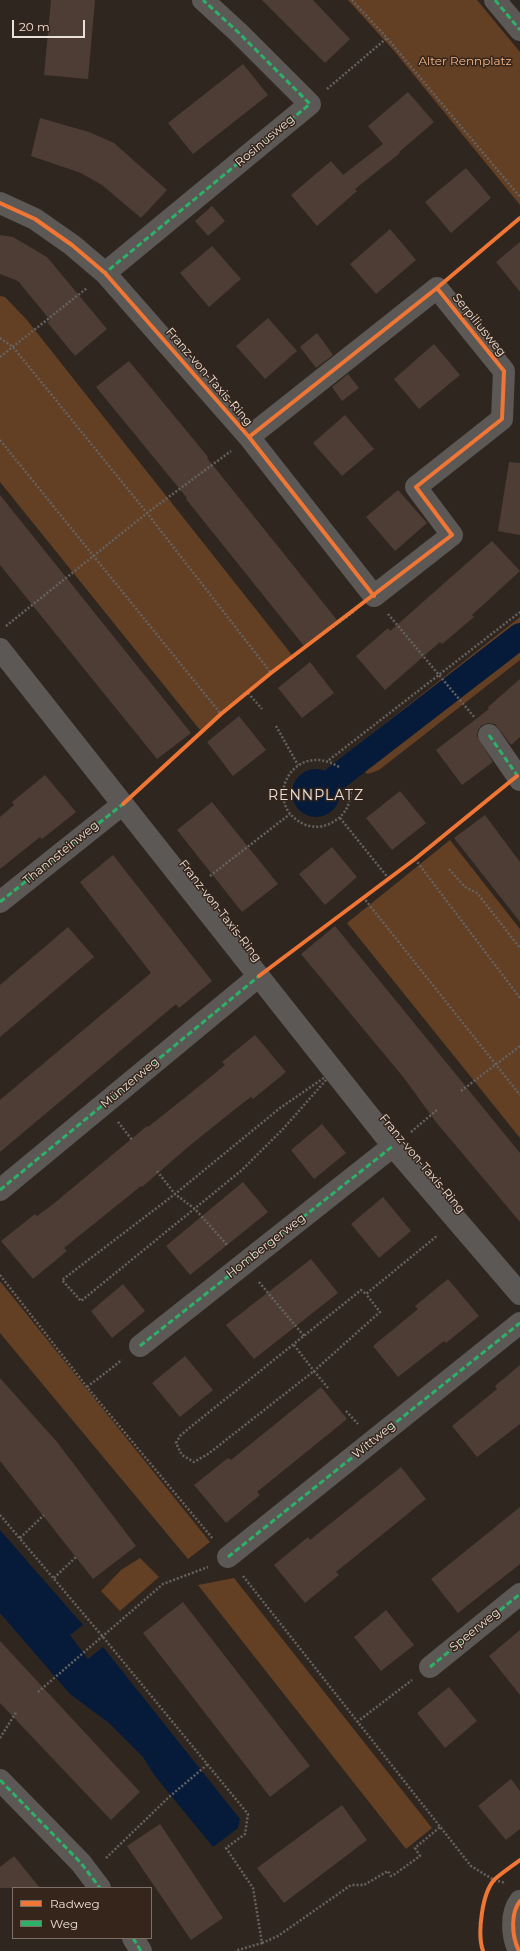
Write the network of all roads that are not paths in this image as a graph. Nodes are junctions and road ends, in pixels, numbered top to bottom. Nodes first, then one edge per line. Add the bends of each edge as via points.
1 (203, 0) edge
2 (495, 0) edge
3 (520, 30) edge
4 (0, 203) edge
5 (105, 273) junction
6 (248, 437) junction
7 (374, 596) joint
8 (0, 649) edge
9 (489, 735) dead end
10 (519, 776) edge
11 (123, 804) junction
12 (0, 902) edge
13 (259, 976) junction
14 (393, 1146) junction
15 (0, 1190) edge
16 (520, 1294) edge
17 (520, 1323) edge
18 (140, 1346) road end
19 (228, 1557) road end
20 (520, 1594) edge
21 (430, 1667) road end
22 (0, 1780) edge
23 (95, 1881) edge
24 (520, 1901) edge
25 (133, 1939) edge
26 (141, 1951) edge
27 (519, 1951) edge

1 - 5 street, Rosinusweg via 310,104
2 - 3 street
4 - 5 street, Franz-von-Taxis-Ring via 35,219
5 - 6 street, Franz-von-Taxis-Ring
6 - 7 street, Franz-von-Taxis-Ring
6 - 7 street, Serpiliusweg via 437,288 504,371 502,419 416,488 452,535
8 - 11 street, Franz-von-Taxis-Ring
9 - 10 street
11 - 12 street, Thannsteinweg
11 - 13 street, Franz-von-Taxis-Ring
13 - 14 street, Franz-von-Taxis-Ring
13 - 15 street, Münzerweg
14 - 16 street, Franz-von-Taxis-Ring
14 - 18 street, Hombergerweg
17 - 19 street, Wittweg
20 - 21 street, Speerweg
22 - 23 street
24 - 27 street via 513,1927
25 - 26 street

